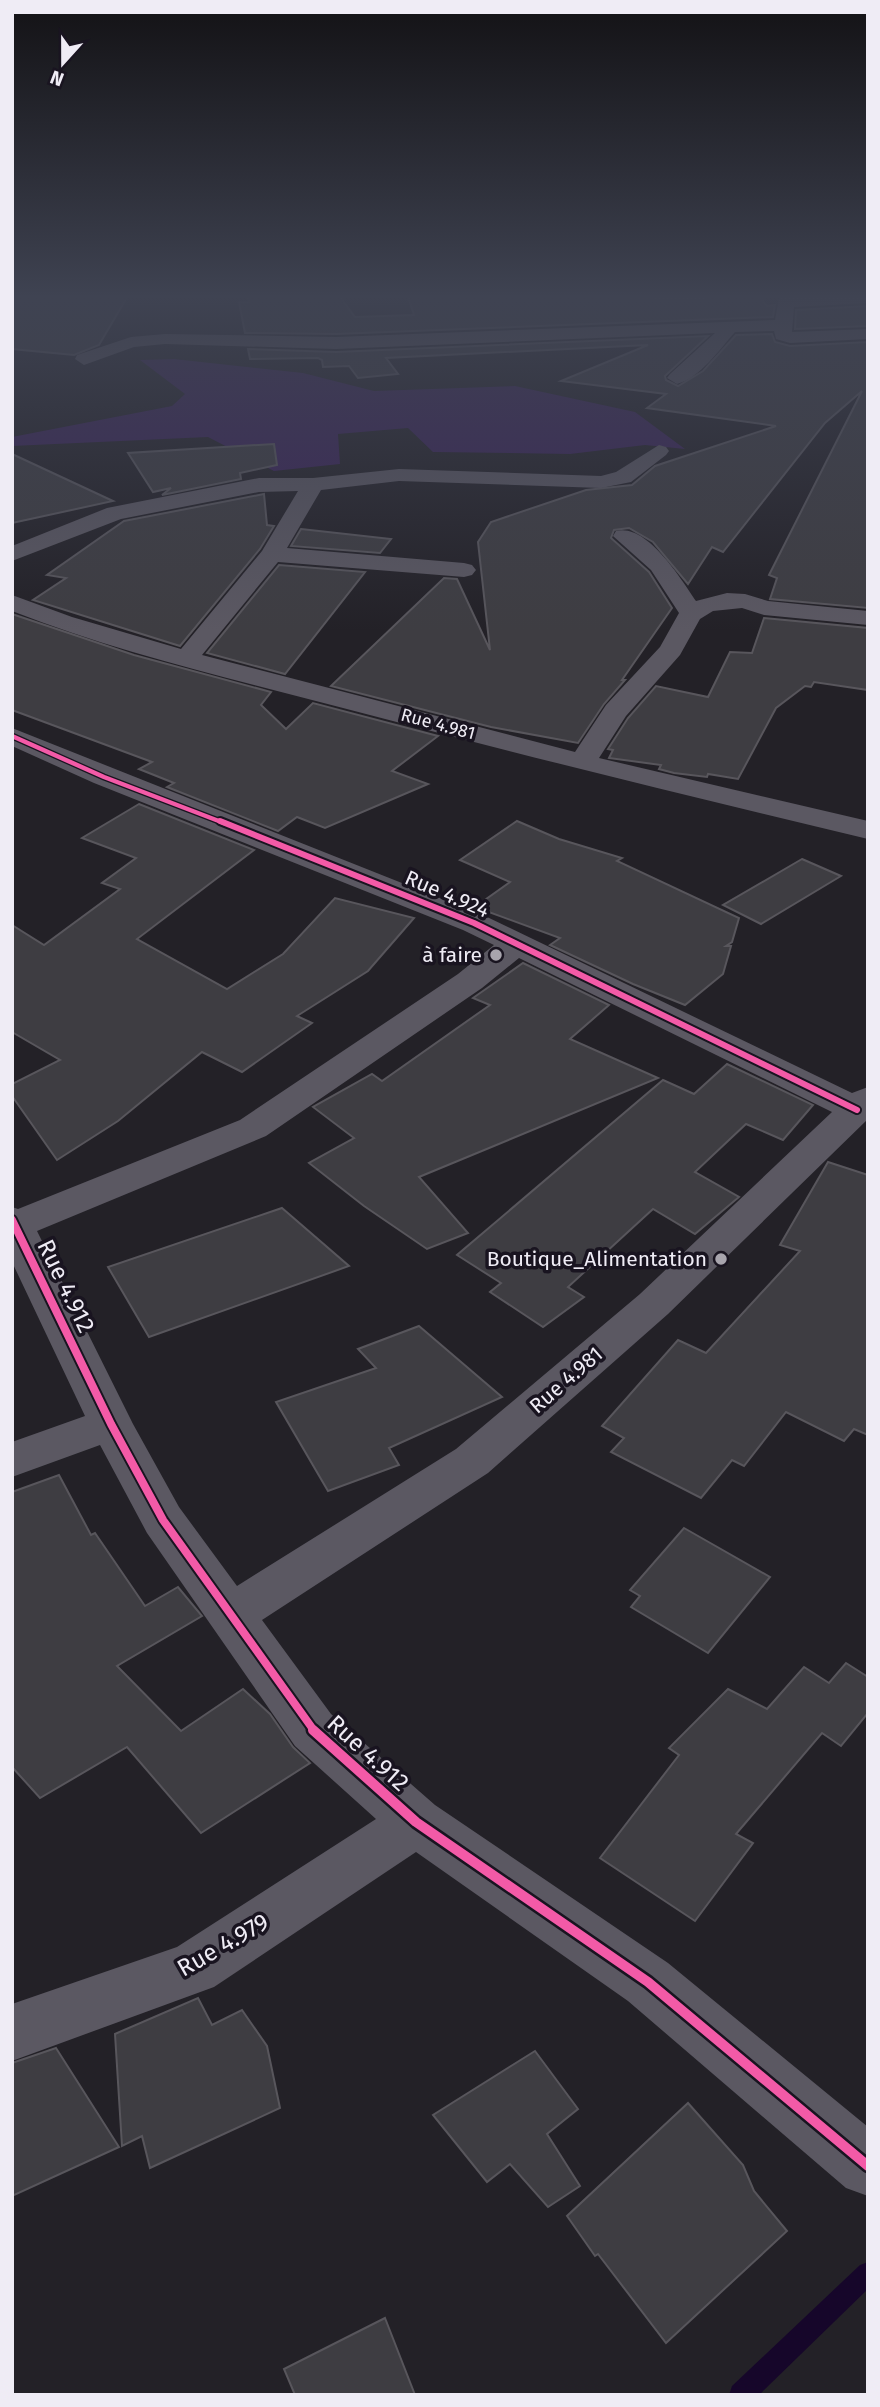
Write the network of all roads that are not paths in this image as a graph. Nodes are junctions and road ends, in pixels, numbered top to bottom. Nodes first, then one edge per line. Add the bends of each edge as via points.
1 (659, 451) dead end
2 (313, 484) junction
3 (624, 536) dead end
4 (12, 554) edge
5 (272, 554) junction
6 (464, 570) dead end
7 (12, 602) edge
8 (692, 614) junction
9 (868, 618) edge
10 (186, 659) junction
11 (12, 736) edge
12 (582, 762) junction
13 (868, 830) edge
14 (516, 944) junction
15 (862, 1104) edge
16 (13, 1223) edge
17 (111, 1424) junction
18 (12, 1460) edge
19 (229, 1616) junction
20 (416, 1822) junction
21 (12, 2033) edge
22 (868, 2166) edge

1 - 2 street via 623,477 601,482 399,475
2 - 4 street via 259,485 163,501 115,513
2 - 5 street
3 - 8 street via 660,565
5 - 6 street
5 - 10 street
7 - 10 street, Rue 4.981
8 - 9 street via 704,606 736,600 764,608
8 - 12 street via 671,650 617,711
10 - 12 street, Rue 4.981
11 - 14 street, Rue 4.924
12 - 13 street, Rue 4.981
14 - 15 street, Rue 4.924
14 - 16 street via 470,981 253,1128
15 - 19 street, Rue 4.981 via 654,1304 472,1461
16 - 17 street, Rue 4.912
17 - 18 street
17 - 19 street, Rue 4.912 via 163,1520
19 - 20 street, Rue 4.912 via 313,1730
20 - 21 street, Rue 4.979 via 194,1968
20 - 22 street, Rue 4.912 via 648,1982

